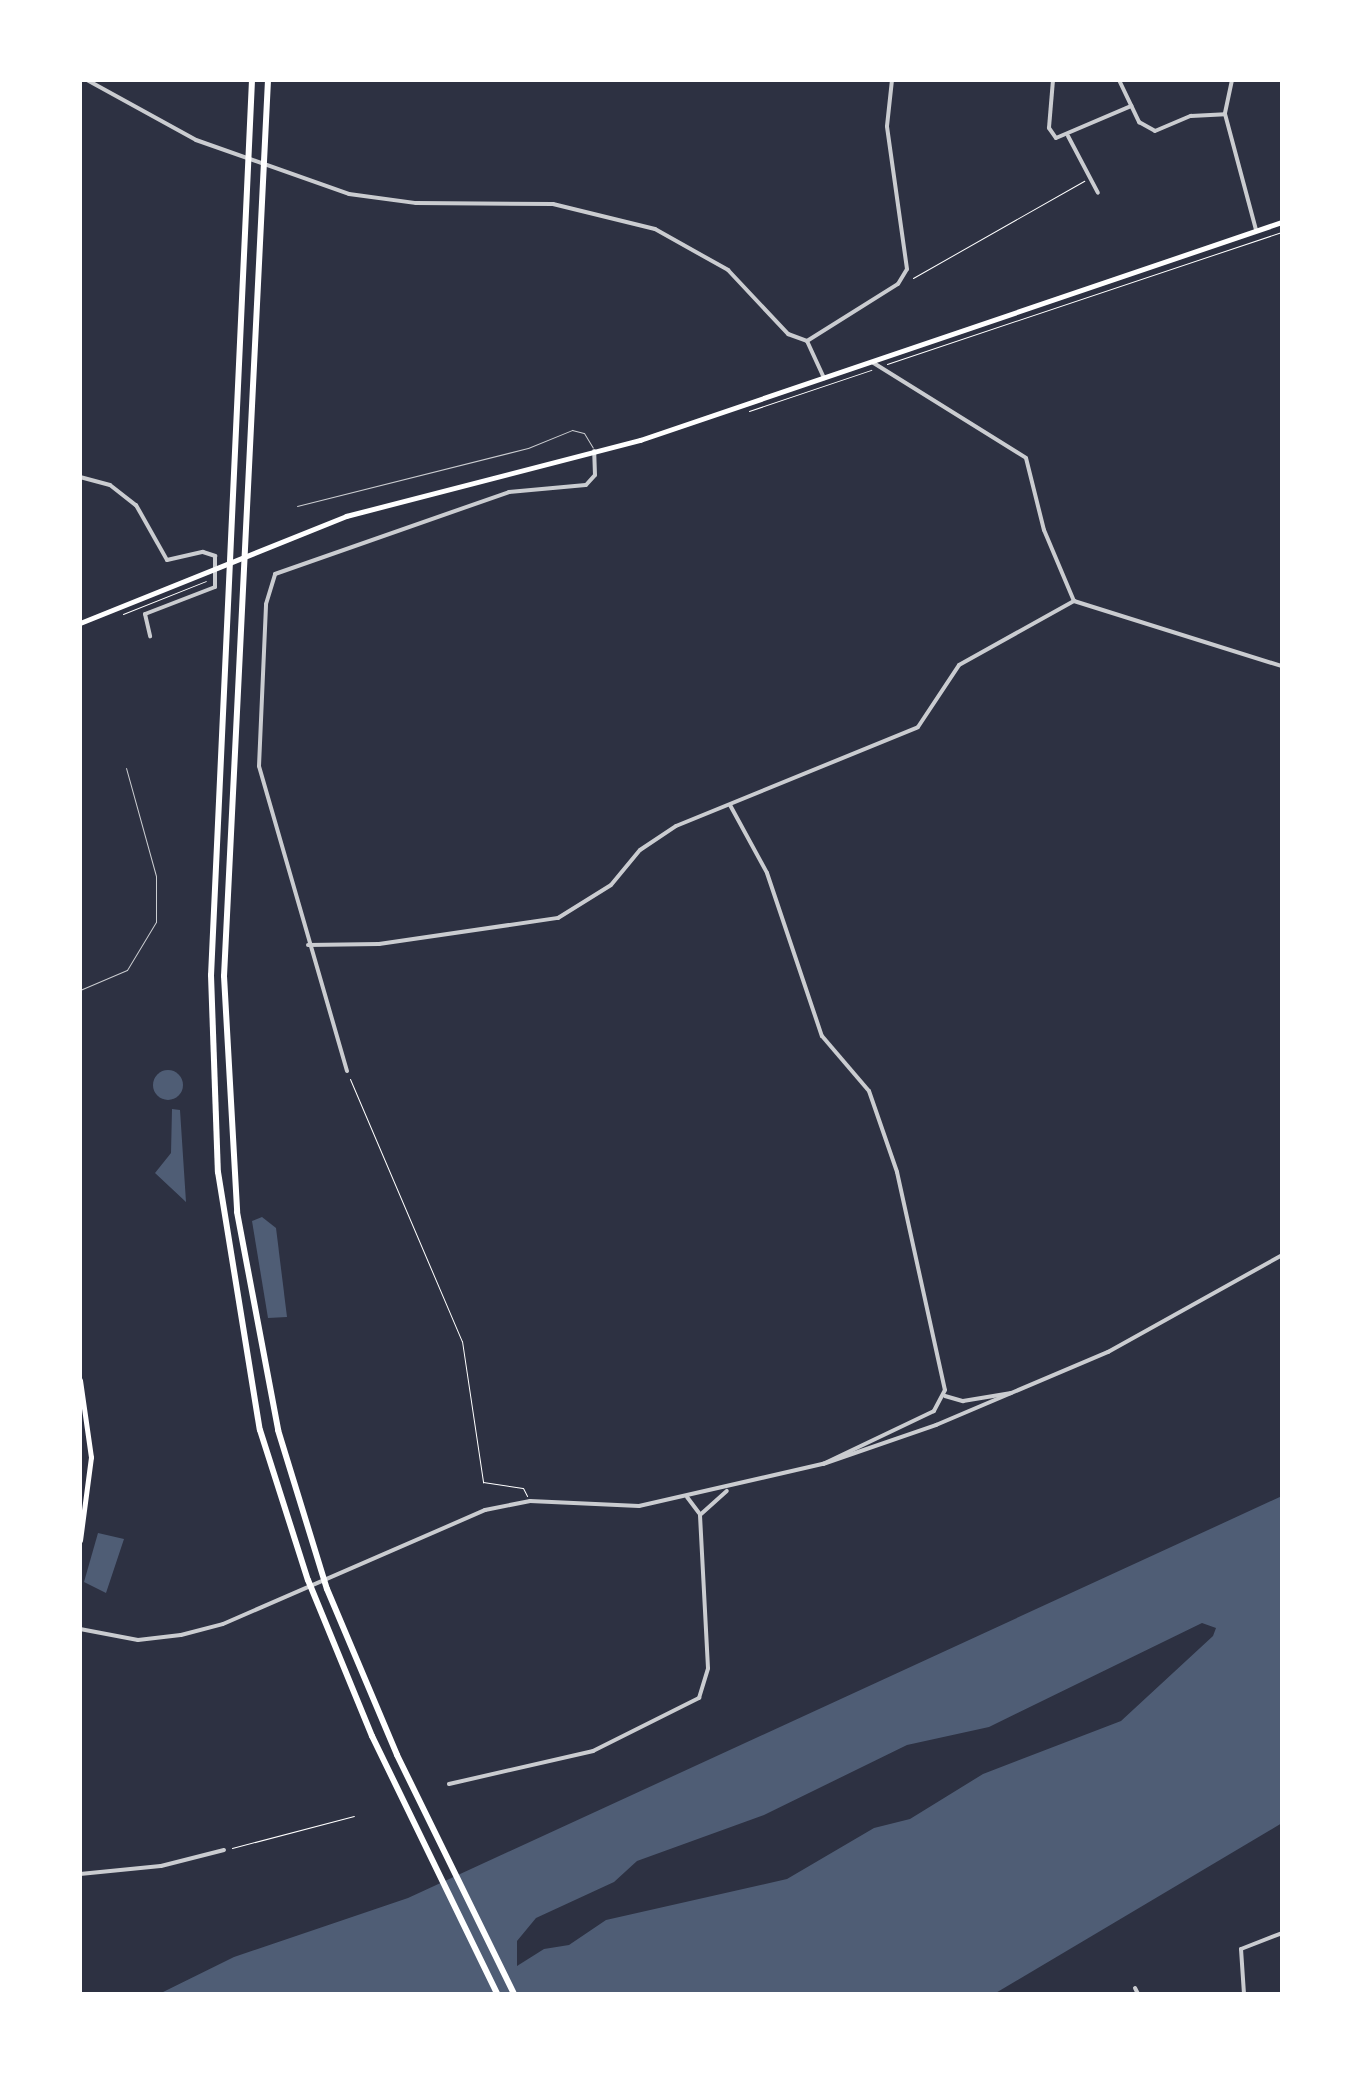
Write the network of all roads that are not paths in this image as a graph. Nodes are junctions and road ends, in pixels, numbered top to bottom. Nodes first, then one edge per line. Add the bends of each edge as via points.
1 (87, 80) edge
2 (252, 80) edge
3 (268, 80) edge
4 (892, 80) edge
5 (1052, 80) edge
6 (1119, 80) edge
7 (1232, 80) edge
8 (1131, 106) junction
9 (1225, 114) junction
10 (1068, 136) junction
11 (1098, 193) dead end
12 (1282, 222) edge
13 (1256, 230) junction
14 (807, 341) junction
15 (872, 362) junction
16 (824, 378) junction
17 (594, 452) junction
18 (80, 477) edge
19 (296, 506) dead end
20 (1074, 600) junction
21 (80, 623) edge
22 (150, 636) dead end
23 (1282, 666) edge
24 (126, 768) dead end
25 (730, 803) junction
26 (308, 945) junction
27 (80, 990) edge
28 (347, 1071) road end
29 (1282, 1255) edge
30 (80, 1380) edge
31 (1010, 1393) junction
32 (945, 1396) junction
33 (823, 1464) junction
34 (728, 1490) junction
35 (687, 1497) junction
36 (700, 1515) junction
37 (80, 1540) edge
38 (80, 1629) edge
39 (449, 1784) dead end
40 (224, 1850) road end
41 (80, 1874) edge
42 (1282, 1933) edge
43 (496, 1994) edge
44 (514, 1994) edge
45 (1244, 1994) edge

1 - 14 street via 228,153 375,199 553,204 629,220 708,255 788,334
2 - 43 highway via 214,902 218,1172 260,1430 313,1595
3 - 44 highway via 226,903 226,1093 254,1320 278,1430 327,1589
4 - 14 street via 887,126 905,276
5 - 10 street via 1049,128 1056,138
6 - 8 street
7 - 9 street
8 - 9 street via 1144,127 1155,131 1196,115
8 - 10 street
9 - 13 street
10 - 11 street
12 - 13 main road
13 - 15 main road
14 - 16 street
15 - 16 main road
15 - 20 street via 1026,458 1044,530
16 - 17 main road
17 - 19 lane via 590,438 572,430 528,448
17 - 21 main road via 330,522
17 - 26 street via 596,475 586,485 510,492 275,574 266,604 260,766
18 - 22 street via 110,485 136,504 167,560 215,556 215,587 144,614
20 - 23 street
20 - 25 street via 959,665 918,727
24 - 27 lane via 156,876 156,922 127,970
25 - 26 street via 656,838 611,885 558,918 379,944
25 - 32 street via 767,872 822,1036 869,1091 897,1172
26 - 28 street
29 - 31 street via 1108,1352
30 - 37 main road via 91,1457
31 - 32 street via 962,1401
31 - 33 street
32 - 33 street via 934,1411
33 - 34 street
34 - 35 street
34 - 36 street
35 - 36 street
35 - 38 street via 628,1506 530,1501 485,1510 223,1624 138,1640
36 - 39 street via 708,1668 699,1698 593,1751
40 - 41 street via 162,1866
42 - 45 street via 1241,1949

